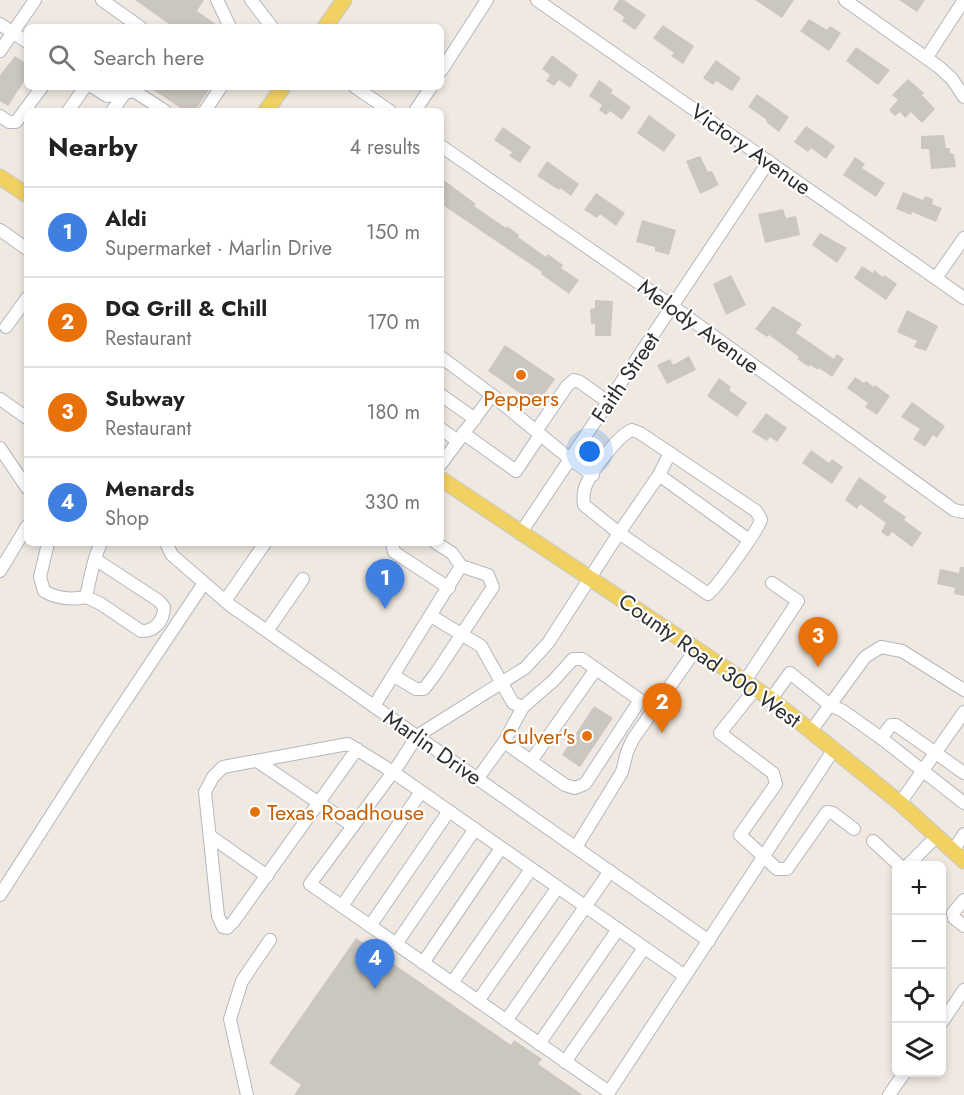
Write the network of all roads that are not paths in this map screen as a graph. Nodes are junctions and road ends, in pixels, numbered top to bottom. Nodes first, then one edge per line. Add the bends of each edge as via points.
1 (35, 0) edge
2 (102, 0) edge
3 (218, 0) edge
4 (251, 0) edge
5 (344, 0) edge
6 (487, 0) edge
7 (537, 0) edge
8 (845, 0) edge
9 (964, 0) edge
10 (0, 24) edge
11 (136, 24) edge
12 (229, 24) edge
13 (270, 24) edge
14 (327, 24) edge
15 (13, 33) junction
16 (24, 40) edge
17 (0, 51) edge
18 (927, 57) junction
19 (444, 66) edge
20 (40, 90) edge
21 (83, 90) edge
22 (98, 90) edge
23 (130, 90) edge
24 (218, 90) edge
25 (281, 90) edge
26 (359, 90) edge
27 (428, 90) edge
28 (964, 97) edge
29 (26, 108) edge
30 (70, 108) edge
31 (115, 108) edge
32 (161, 108) edge
33 (206, 108) edge
34 (268, 108) edge
35 (386, 108) edge
36 (417, 108) edge
37 (24, 111) edge
38 (0, 116) edge
39 (444, 149) edge
40 (769, 161) junction
41 (0, 177) edge
42 (24, 193) edge
43 (0, 230) edge
44 (964, 238) edge
45 (24, 247) edge
46 (936, 278) junction
47 (964, 298) edge
48 (24, 302) edge
49 (672, 306) junction
50 (2, 328) edge
51 (444, 359) edge
52 (492, 395) junction
53 (444, 397) edge
54 (0, 399) edge
55 (608, 402) junction
56 (24, 416) edge
57 (475, 419) junction
58 (444, 430) edge
59 (538, 433) junction
60 (460, 437) junction
61 (0, 448) edge
62 (670, 453) junction
63 (570, 459) junction
64 (444, 460) edge
65 (593, 475) junction
66 (659, 475) junction
67 (444, 481) edge
68 (24, 484) edge
69 (959, 511) edge
70 (24, 531) edge
71 (619, 533) junction
72 (520, 534) junction
73 (749, 540) junction
74 (47, 546) edge
75 (100, 546) edge
76 (168, 546) edge
77 (263, 546) edge
78 (392, 546) edge
79 (441, 546) edge
80 (95, 559) junction
81 (461, 566) junction
82 (0, 571) edge
83 (590, 578) junction
84 (303, 579) dead end
85 (204, 583) junction
86 (772, 583) dead end
87 (449, 588) junction
88 (86, 597) junction
89 (225, 601) junction
90 (431, 616) junction
91 (267, 631) junction
92 (462, 634) junction
93 (696, 649) junction
94 (596, 669) junction
95 (394, 676) junction
96 (502, 682) junction
97 (751, 685) junction
98 (964, 690) edge
99 (771, 699) junction
100 (830, 705) junction
101 (374, 706) junction
102 (523, 707) junction
103 (964, 712) edge
104 (811, 731) junction
105 (417, 736) junction
106 (881, 738) junction
107 (504, 742) junction
108 (357, 749) junction
109 (834, 749) junction
110 (936, 754) junction
111 (257, 760) junction
112 (531, 761) junction
113 (923, 771) junction
114 (393, 772) junction
115 (964, 772) edge
116 (478, 778) junction
117 (421, 792) junction
118 (319, 802) junction
119 (900, 803) junction
120 (964, 804) edge
121 (449, 811) junction
122 (353, 826) junction
123 (475, 829) junction
124 (854, 829) dead end
125 (964, 834) edge
126 (210, 836) junction
127 (937, 836) junction
128 (873, 841) dead end
129 (501, 848) junction
130 (576, 848) junction
131 (764, 856) junction
132 (958, 856) edge
133 (895, 861) edge
134 (912, 861) edge
135 (531, 869) junction
136 (610, 871) junction
137 (267, 876) junction
138 (558, 887) junction
139 (0, 895) edge
140 (964, 900) edge
141 (342, 906) junction
142 (585, 907) junction
143 (370, 926) junction
144 (964, 926) edge
145 (618, 929) junction
146 (270, 940) dead end
147 (709, 941) junction
148 (396, 944) junction
149 (644, 948) junction
150 (423, 963) junction
151 (685, 976) junction
152 (452, 983) junction
153 (964, 990) edge
154 (478, 1001) junction
155 (946, 1016) edge
156 (506, 1021) junction
157 (539, 1044) junction
158 (565, 1062) junction
159 (902, 1077) edge
160 (609, 1094) edge
161 (247, 1095) edge
162 (889, 1095) edge

1 - 15 street
2 - 11 street
3 - 12 street
4 - 13 street
5 - 14 main road
6 - 19 street
7 - 40 street, Victory Avenue
8 - 18 street
9 - 18 street
10 - 15 street
15 - 16 street
15 - 17 street
18 - 28 street via 952,79
20 - 29 street
21 - 30 street
22 - 23 street via 107,96
23 - 31 street
23 - 32 street
24 - 33 street
25 - 34 main road
26 - 35 street
27 - 36 street
37 - 38 street via 16,122
39 - 49 street, Melody Avenue
40 - 46 street, Victory Avenue
40 - 49 street, Faith Street
41 - 42 main road
43 - 45 street
44 - 46 street
46 - 47 street, Victory Avenue
48 - 50 street
49 - 55 street, Faith Street
49 - 69 street, Melody Avenue
51 - 52 street
52 - 57 street
52 - 59 street
53 - 57 street
54 - 56 street
55 - 59 street via 574,380
55 - 63 street, Faith Street
57 - 60 street
58 - 60 street
59 - 60 street via 516,471
59 - 63 street
60 - 64 street
61 - 68 street
62 - 65 street via 632,430 617,441
62 - 66 street
62 - 73 street via 759,515 760,524
63 - 65 street
63 - 72 street, Faith Street
65 - 71 street via 586,485 584,505
66 - 71 street
66 - 73 street
67 - 72 main road, County Road 300 West
70 - 82 street
71 - 73 street via 708,594
71 - 83 street
72 - 83 main road, County Road 300 West
74 - 88 street via 40,577 44,591 72,600
75 - 80 street
76 - 85 street, Marlin Drive via 172,555
77 - 89 street
78 - 87 street via 393,552
79 - 81 street
80 - 88 street
80 - 88 street via 159,601 164,614 155,628 141,631
81 - 87 street
81 - 92 street via 488,575 493,587
83 - 93 main road, County Road 300 West
83 - 96 street via 548,643 525,668
84 - 91 street
85 - 89 street, Marlin Drive
85 - 139 street
86 - 97 street via 798,601
87 - 90 street
89 - 91 street, Marlin Drive
90 - 92 street
90 - 95 street
91 - 101 street, Marlin Drive
92 - 95 street via 424,689 416,689
92 - 96 street via 481,646
93 - 97 main road, County Road 300 West
93 - 130 street via 633,739 622,772
94 - 102 street via 582,659 573,659
94 - 112 street
94 - 112 street via 640,700 585,784 575,788 565,785
95 - 101 street
96 - 102 street via 513,703
96 - 105 street
97 - 99 main road, County Road 300 West
97 - 131 street via 720,733 776,778 776,784 740,835
98 - 100 street via 902,651 880,648 865,657
99 - 100 street via 790,673
99 - 104 main road, County Road 300 West
100 - 104 street
100 - 106 street
101 - 105 street, Marlin Drive
102 - 107 street
103 - 110 street
104 - 109 main road, County Road 300 West
105 - 114 street
105 - 116 street, Marlin Drive
106 - 110 street via 893,724
106 - 113 street
107 - 112 street
107 - 116 street
108 - 111 street via 348,744
108 - 114 street
108 - 118 street
109 - 119 main road, County Road 300 West
109 - 131 street
110 - 113 street
110 - 115 street
111 - 118 street
111 - 126 street via 223,767 207,785
113 - 119 street
113 - 120 street
114 - 117 street
114 - 122 street
116 - 130 street, Marlin Drive
117 - 121 street
117 - 141 street
118 - 122 street
118 - 137 street
119 - 127 main road, County Road 300 West
121 - 123 street
121 - 143 street
122 - 141 street via 310,884
123 - 129 street
123 - 148 street
124 - 131 street via 833,813 827,813 788,869 777,869
125 - 132 street
126 - 137 street
126 - 137 street via 218,916 223,927 234,921
127 - 132 main road, County Road 300 West
127 - 134 street
128 - 133 street
129 - 135 street
129 - 150 street
130 - 136 street, Marlin Drive
131 - 147 street
135 - 138 street
135 - 152 street
136 - 142 street
136 - 147 street, Marlin Drive
138 - 142 street
138 - 154 street
140 - 144 street via 952,913
141 - 143 street
142 - 145 street
142 - 156 street
143 - 148 street
145 - 149 street
145 - 157 street
146 - 161 street via 242,981 230,1019
147 - 151 street
148 - 150 street
149 - 151 street
149 - 158 street
150 - 152 street
151 - 160 street
152 - 154 street
153 - 155 street
154 - 156 street
156 - 157 street
157 - 158 street
158 - 160 street
159 - 162 street

